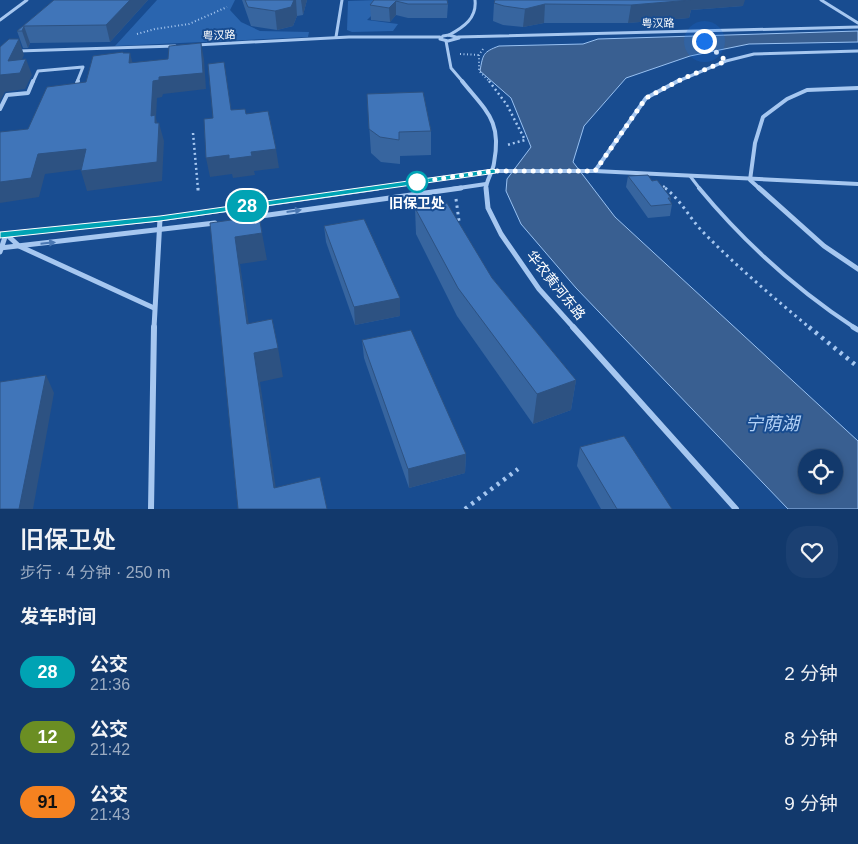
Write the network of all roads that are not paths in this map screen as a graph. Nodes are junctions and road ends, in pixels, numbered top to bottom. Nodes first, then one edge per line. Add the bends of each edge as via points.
1 (27, 0) edge
2 (342, 0) edge
3 (475, 0) edge
4 (820, 0) edge
5 (0, 20) edge
6 (858, 25) edge
7 (449, 35) junction
8 (336, 37) junction
9 (458, 37) junction
10 (440, 38) junction
11 (446, 41) junction
12 (178, 46) edge
13 (187, 46) edge
14 (858, 50) edge
15 (10, 52) edge
16 (858, 88) edge
17 (75, 91) edge
18 (0, 109) edge
19 (493, 171) junction
20 (595, 171) junction
21 (690, 176) junction
22 (750, 180) junction
23 (486, 184) junction
24 (858, 184) edge
25 (160, 218) junction
26 (248, 218) edge
27 (218, 222) edge
28 (159, 231) junction
29 (3, 235) edge
30 (19, 246) junction
31 (0, 249) edge
32 (858, 269) edge
33 (154, 308) junction
34 (858, 330) edge
35 (151, 509) edge
36 (736, 509) edge

1 - 5 street
2 - 8 street
3 - 7 street via 477,6 473,18
4 - 6 street
6 - 9 street, 粤汉路
7 - 9 street
7 - 10 street
8 - 10 street, 粤汉路 via 405,35
8 - 13 street, 粤汉路
9 - 11 street
10 - 11 street
11 - 19 street via 451,68 488,112 496,129
12 - 15 street
14 - 20 street via 754,54 684,78 646,98
16 - 22 street via 807,90 787,99 763,117 755,143
17 - 18 street via 82,66 38,71 28,92 7,95
19 - 20 street
19 - 23 street
19 - 25 street
20 - 21 street
21 - 22 street
21 - 34 lane via 744,239 768,261
22 - 24 street
22 - 32 street via 824,246
26 -> 23 street
23 - 36 street, 华农黄河东路 via 488,208 500,234 539,289
25 - 28 street
25 - 29 street
27 - 28 street
30 -> 28 street
28 - 33 street
29 - 30 street
29 - 31 street
30 - 31 street
30 - 33 street
33 - 35 street

